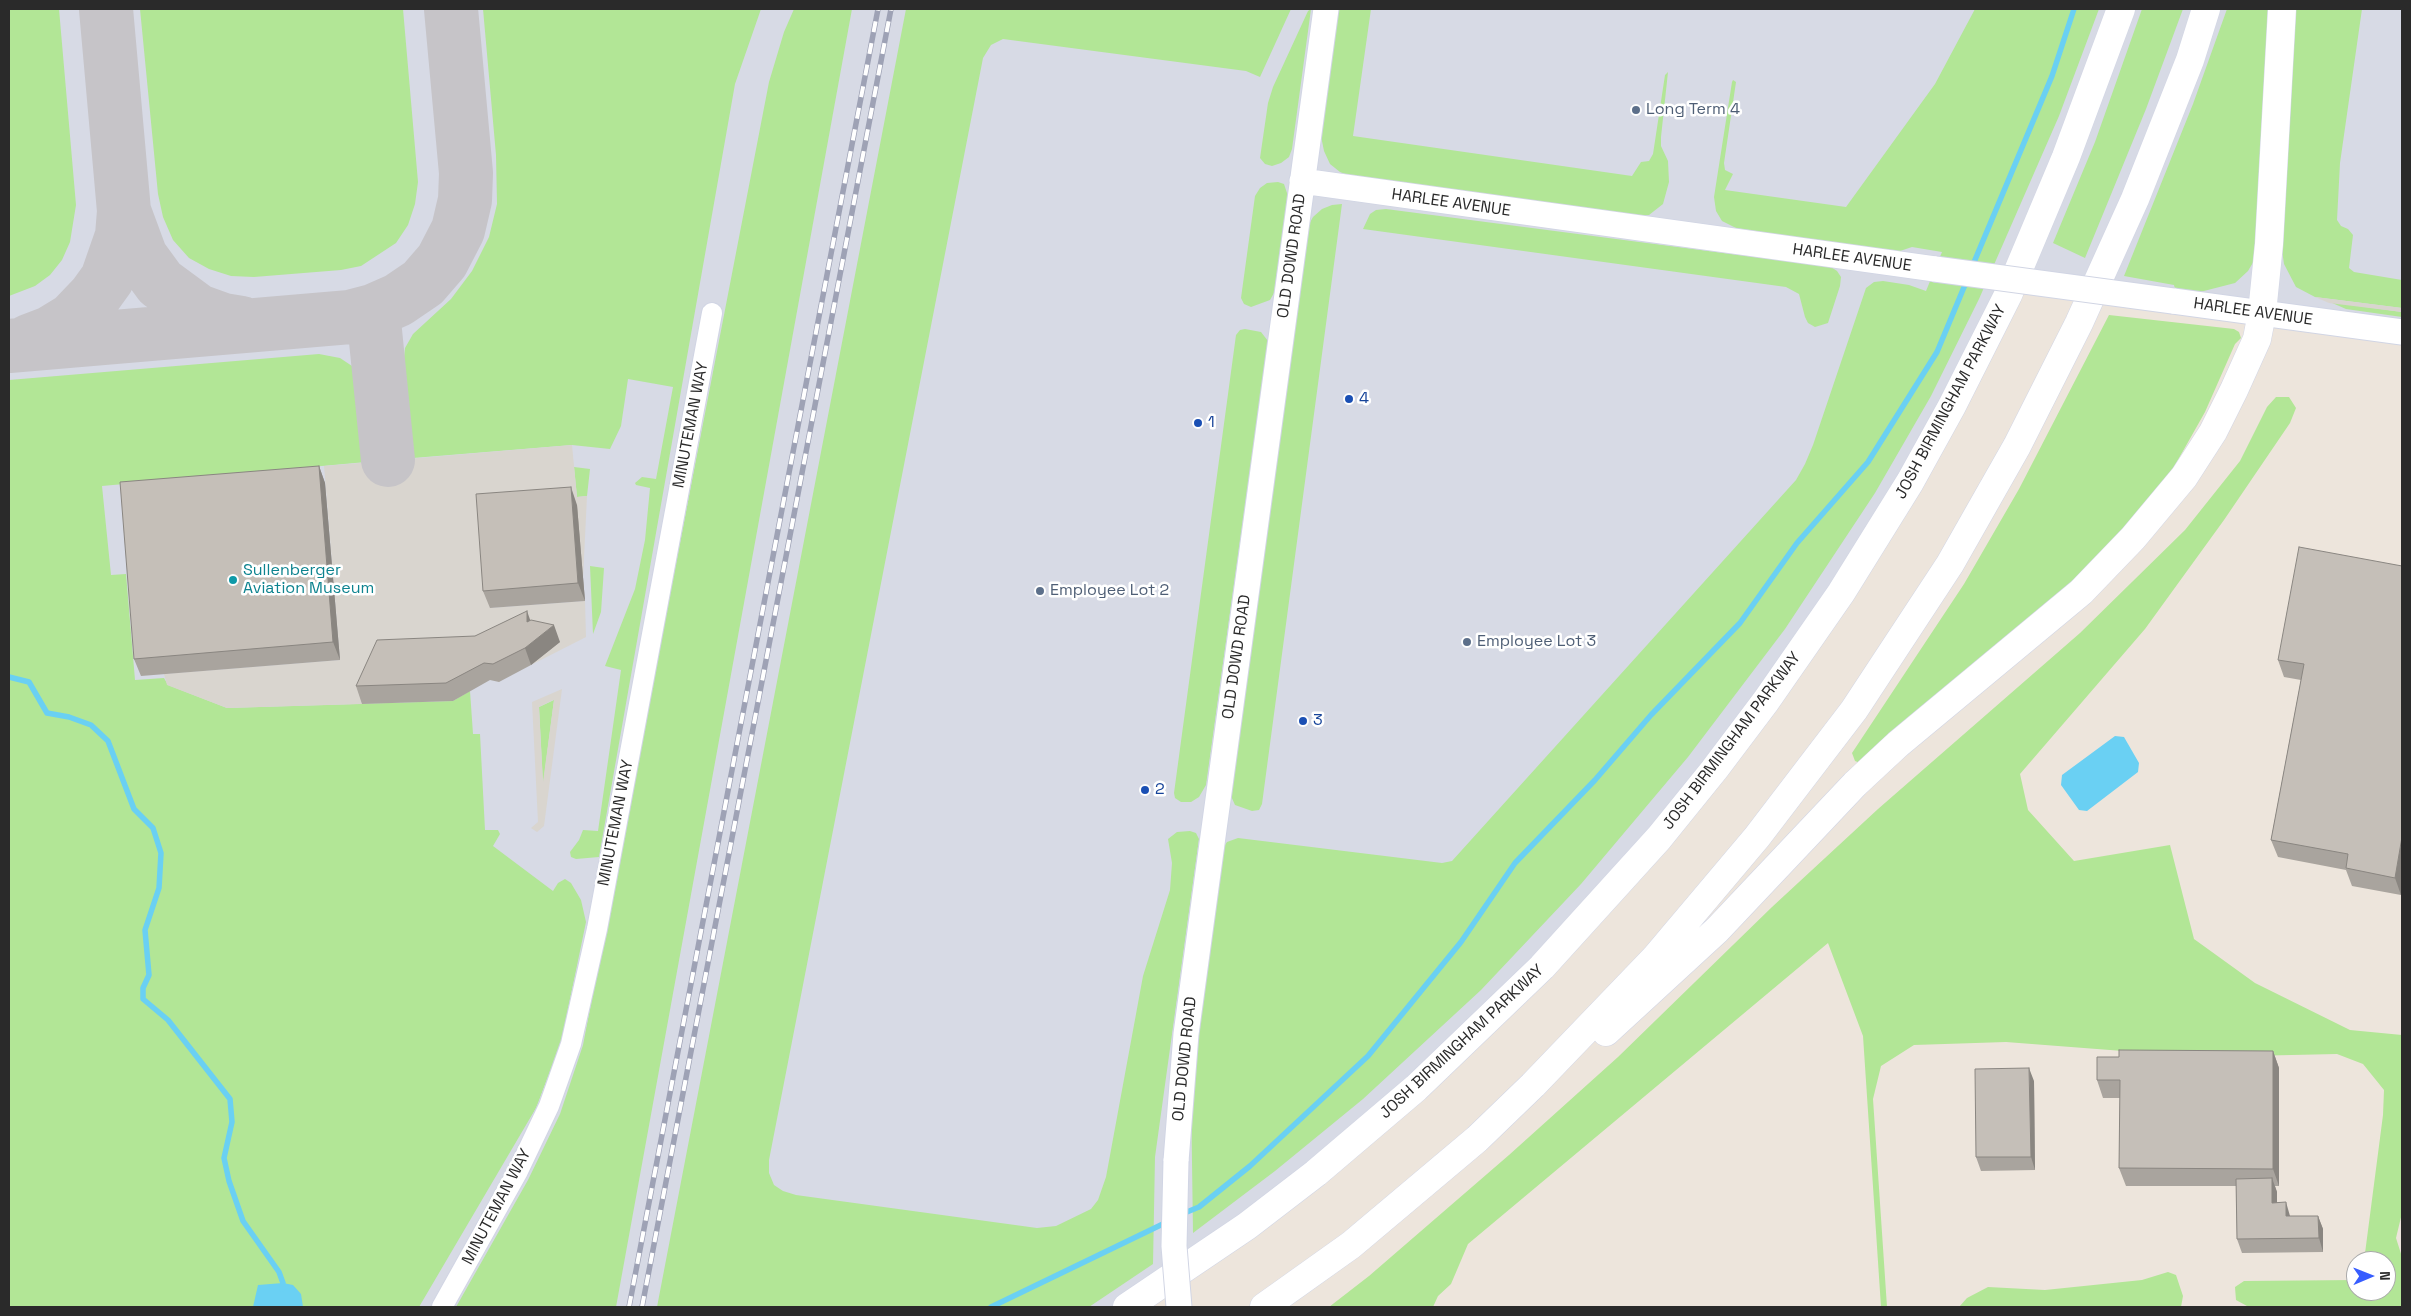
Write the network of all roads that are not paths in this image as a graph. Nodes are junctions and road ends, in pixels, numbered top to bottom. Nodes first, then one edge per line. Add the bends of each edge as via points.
1 (1326, 9) edge
2 (2121, 9) edge
3 (2206, 9) edge
4 (2282, 9) edge
5 (1302, 181) junction
6 (2262, 313) junction
7 (712, 314) dead end
8 (2402, 332) edge
9 (1477, 1139) junction
10 (442, 1307) edge
11 (1126, 1307) edge
12 (1179, 1307) edge
13 (1264, 1307) edge

1 - 5 street, OLD DOWD ROAD
2 - 11 main road, JOSH BIRMINGHAM PARKWAY via 2066,157 2008,295 1952,406 1910,482 1841,593 1714,770 1659,838 1548,960 1416,1088 1316,1173 1247,1226
3 - 9 main road via 2190,60 2135,199 2079,323 2017,446 1950,564 1854,710 1757,837 1655,958
4 - 6 main road
5 - 6 street, HARLEE AVENUE, bridge
5 - 12 street, OLD DOWD ROAD, bridge via 1186,1034 1176,1161 1174,1246
6 - 8 street, HARLEE AVENUE
6 - 9 main road via 2257,339 2213,432 2184,477 2127,545 2081,592 1854,784 1718,930 1621,1020
7 - 10 street, MINUTEMAN WAY via 596,928 570,1044 549,1106 518,1171
9 - 13 main road via 1350,1245

